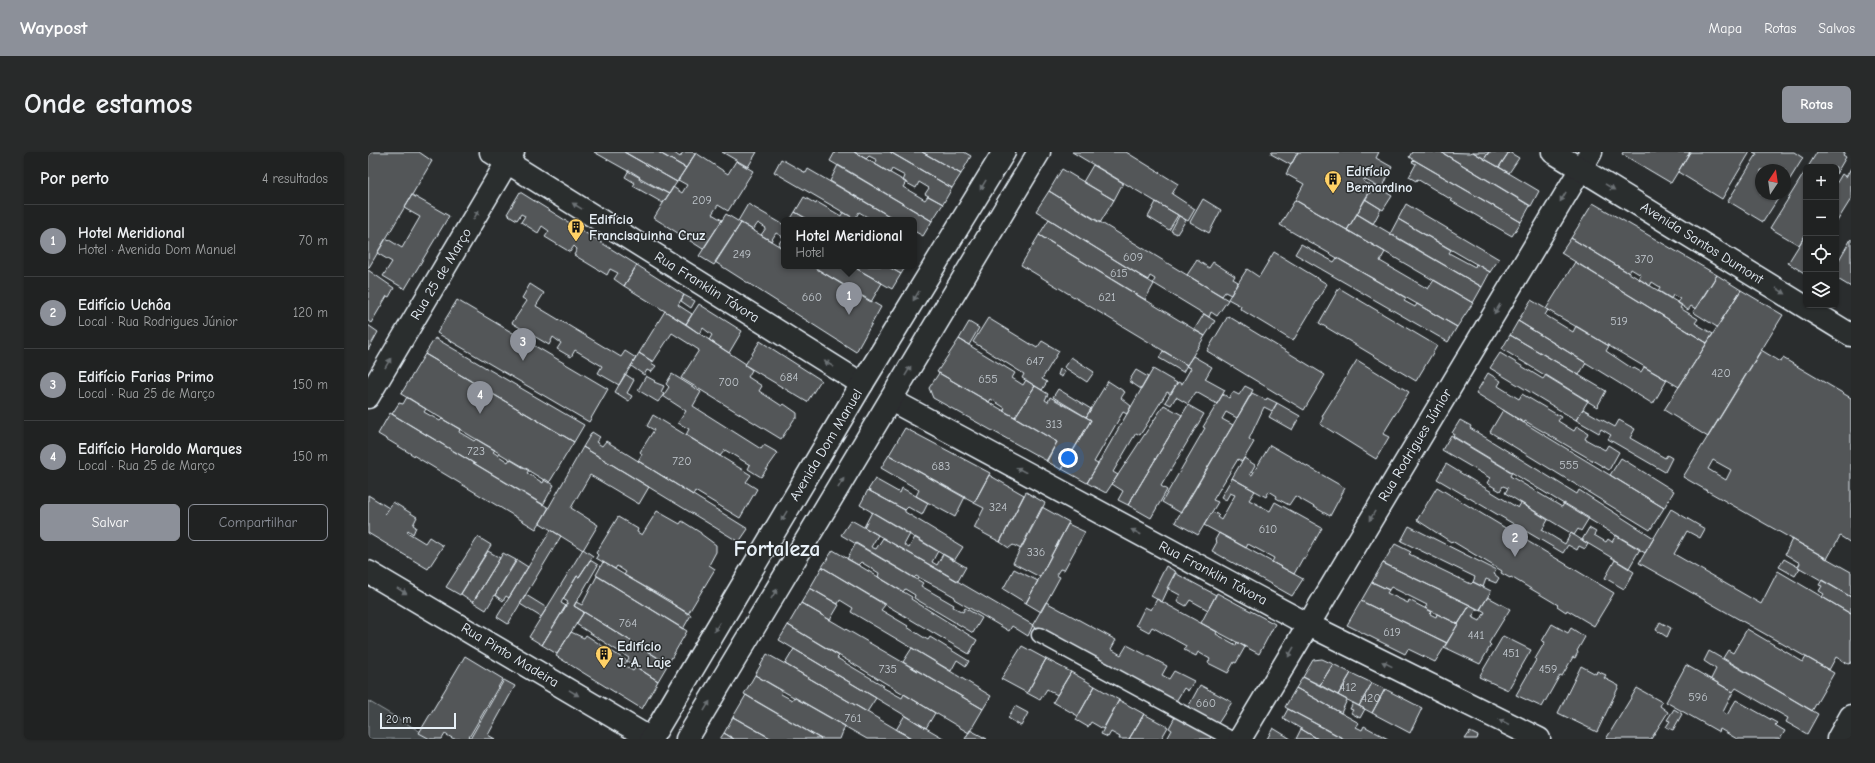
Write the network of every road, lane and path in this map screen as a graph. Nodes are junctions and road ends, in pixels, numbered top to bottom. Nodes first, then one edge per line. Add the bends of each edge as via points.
1 (1004, 152) edge
2 (1039, 152) edge
3 (1553, 152) edge
4 (503, 155) edge
5 (1586, 160) edge
6 (1851, 335) edge
7 (862, 384) junction
8 (368, 397) edge
9 (891, 400) junction
10 (368, 572) edge
11 (1307, 624) junction
12 (1039, 635) dead end
13 (1851, 716) edge
14 (651, 739) edge
15 (687, 739) edge
16 (1231, 739) edge
17 (1240, 739) edge
18 (1539, 739) edge
19 (1838, 739) edge

1 -> 7 street, Avenida Dom Manuel
9 -> 2 street
3 - 5 street, Avenida Santos Dumont
7 -> 4 street, Rua Franklin Távora
8 -> 4 street, Rua 25 de Março
5 -> 6 street, Avenida Santos Dumont
5 -> 11 street, Rua Rodrigues Júnior
7 -> 14 street, Avenida Dom Manuel
11 -> 9 street, Rua Franklin Távora
15 -> 9 street
10 -> 14 street, Rua Pinto Madeira
11 -> 17 street, Rua Rodrigues Júnior
18 -> 11 street, Rua Franklin Távora
12 - 16 lane
13 - 19 street

